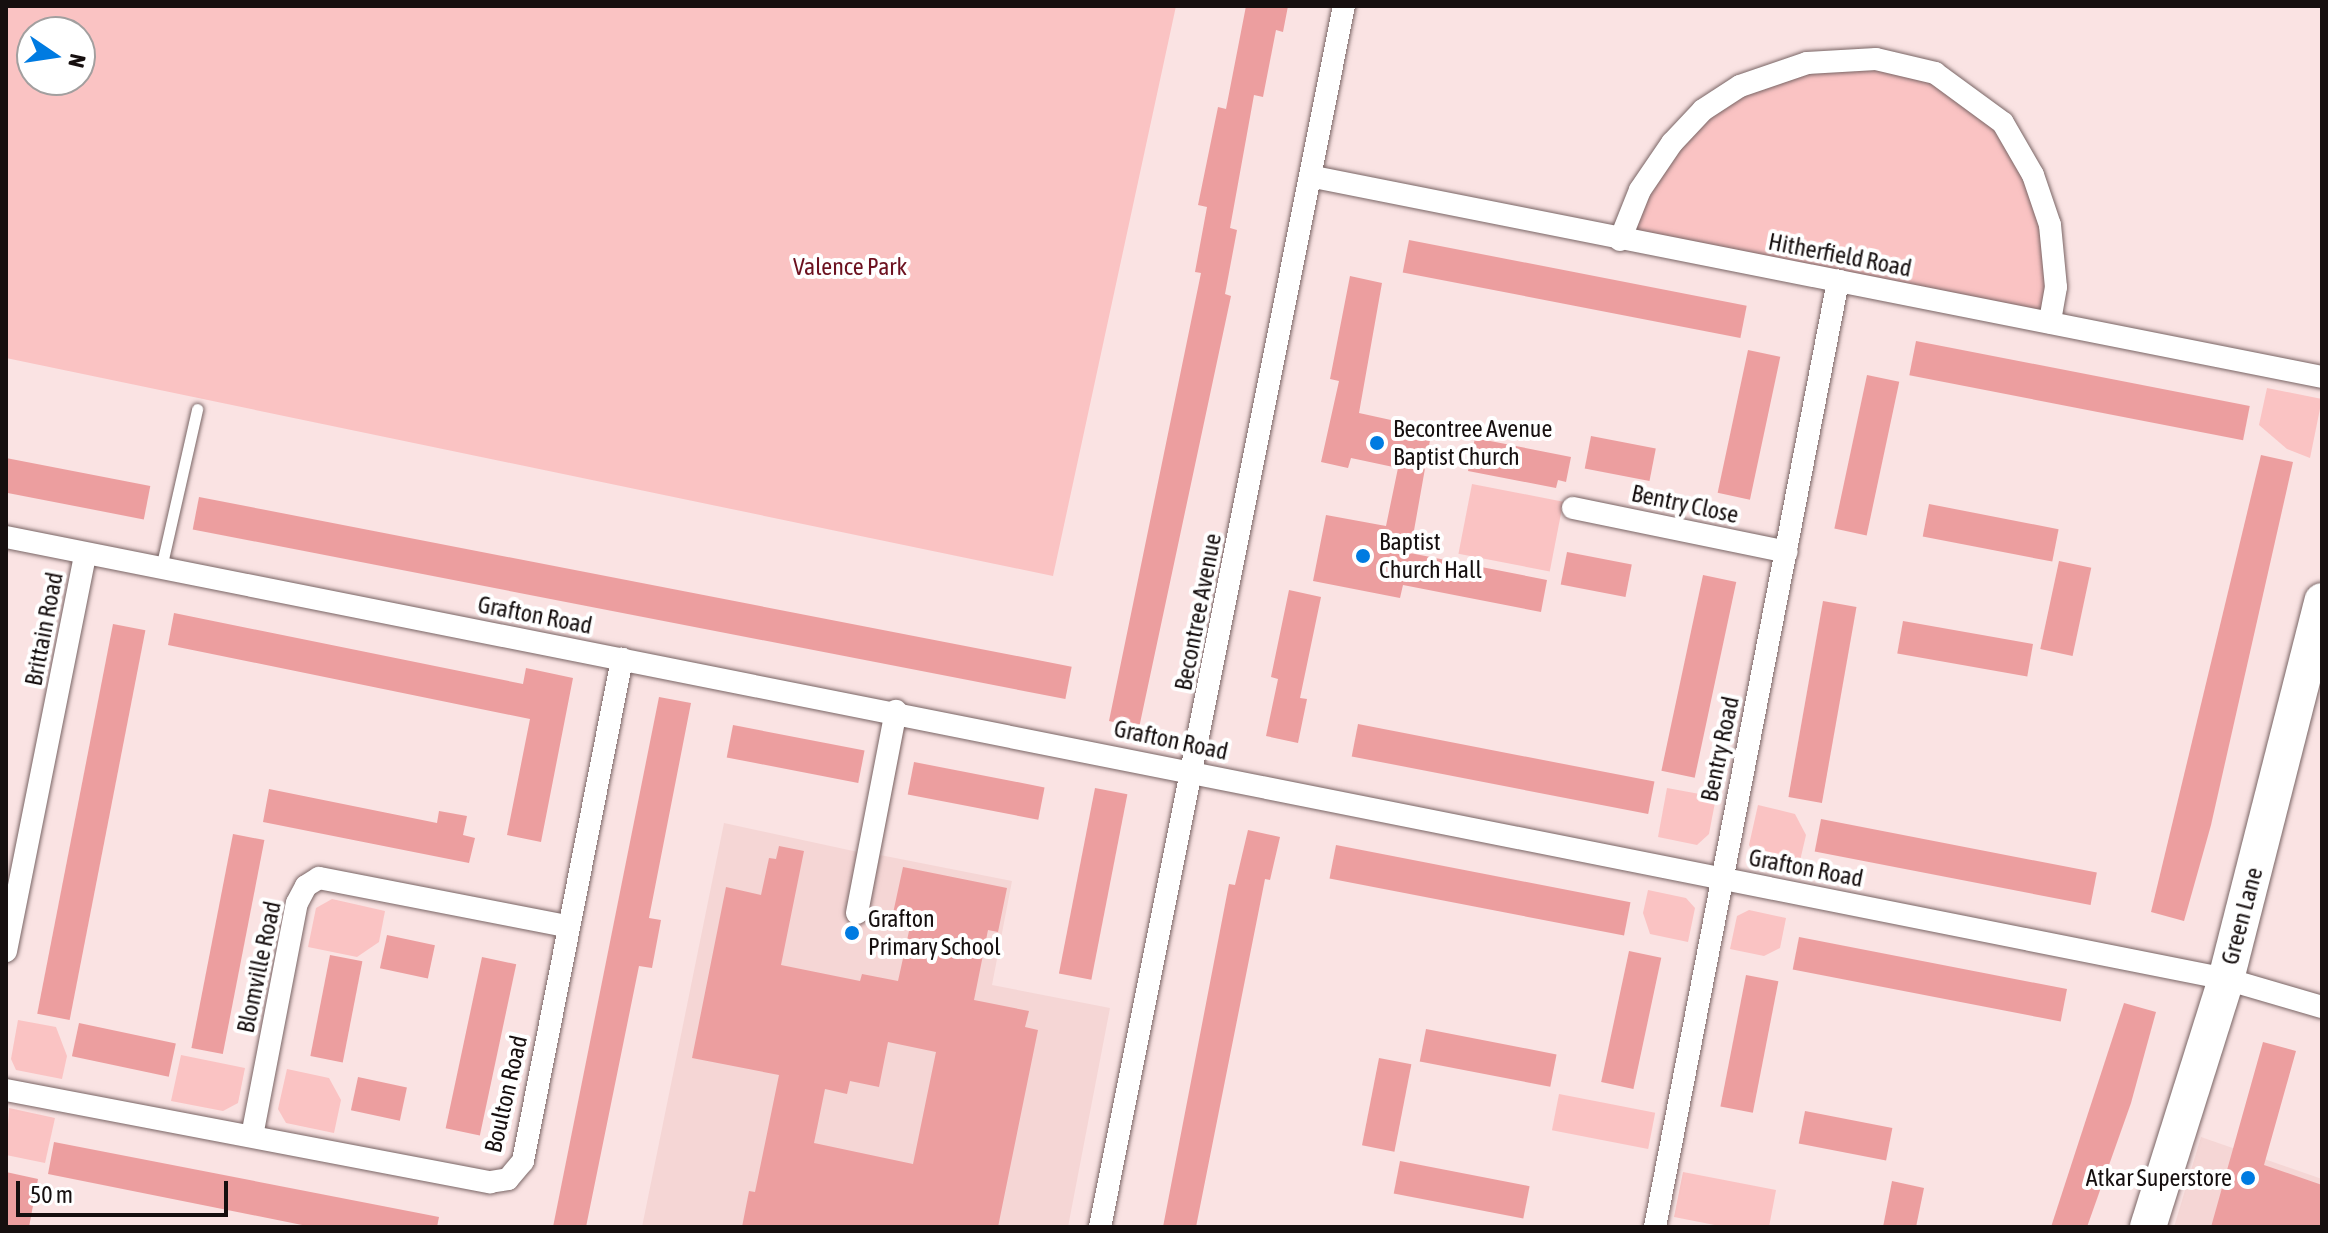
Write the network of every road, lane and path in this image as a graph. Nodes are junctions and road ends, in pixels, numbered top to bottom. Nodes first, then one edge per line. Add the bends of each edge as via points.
1 (1344, 6) edge
2 (1314, 177) junction
3 (1620, 240) junction
4 (1838, 281) junction
5 (2050, 322) junction
6 (2322, 377) edge
7 (197, 409) dead end
8 (1573, 508) dead end
9 (6, 537) edge
10 (1787, 552) junction
11 (85, 554) junction
12 (161, 568) junction
13 (2322, 601) edge
14 (622, 659) junction
15 (896, 711) junction
16 (1193, 772) junction
17 (1721, 877) junction
18 (857, 913) dead end
19 (567, 926) junction
20 (6, 951) edge
21 (2226, 979) junction
22 (2322, 1007) edge
23 (6, 1090) edge
24 (252, 1136) junction
25 (1100, 1227) edge
26 (1655, 1227) edge
27 (2148, 1227) edge

1 - 2 street, Becontree Avenue
2 - 3 street, Hitherfield Road
2 - 16 street, Becontree Avenue
3 - 4 street, Hitherfield Road
3 - 5 street via 1640,190 1703,110 1740,86 1807,63 1876,59 1935,73 2003,123 2033,175 2050,225 2056,287
4 - 5 street, Hitherfield Road
4 - 10 street, Bentry Road
5 - 6 street, Hitherfield Road
7 - 12 lane
8 - 10 street, Bentry Close
9 - 11 street, Grafton Road
10 - 17 street, Bentry Road
11 - 12 street, Grafton Road
11 - 20 street, Brittain Road
12 - 14 street, Grafton Road
13 - 21 main road, Green Lane
14 - 15 street, Grafton Road
14 - 19 street, Boulton Road
15 - 16 street, Grafton Road
15 - 18 street
16 - 17 street, Grafton Road
16 - 25 street, Becontree Avenue
17 - 21 street, Grafton Road
17 - 26 street, Bentry Road
19 - 24 street, Boulton Road via 523,1161 508,1179 490,1182
19 - 24 street, Blomville Road via 319,878 306,886 297,903
21 - 22 street, Grafton Road
21 - 27 main road, Green Lane
23 - 24 street, Boulton Road

